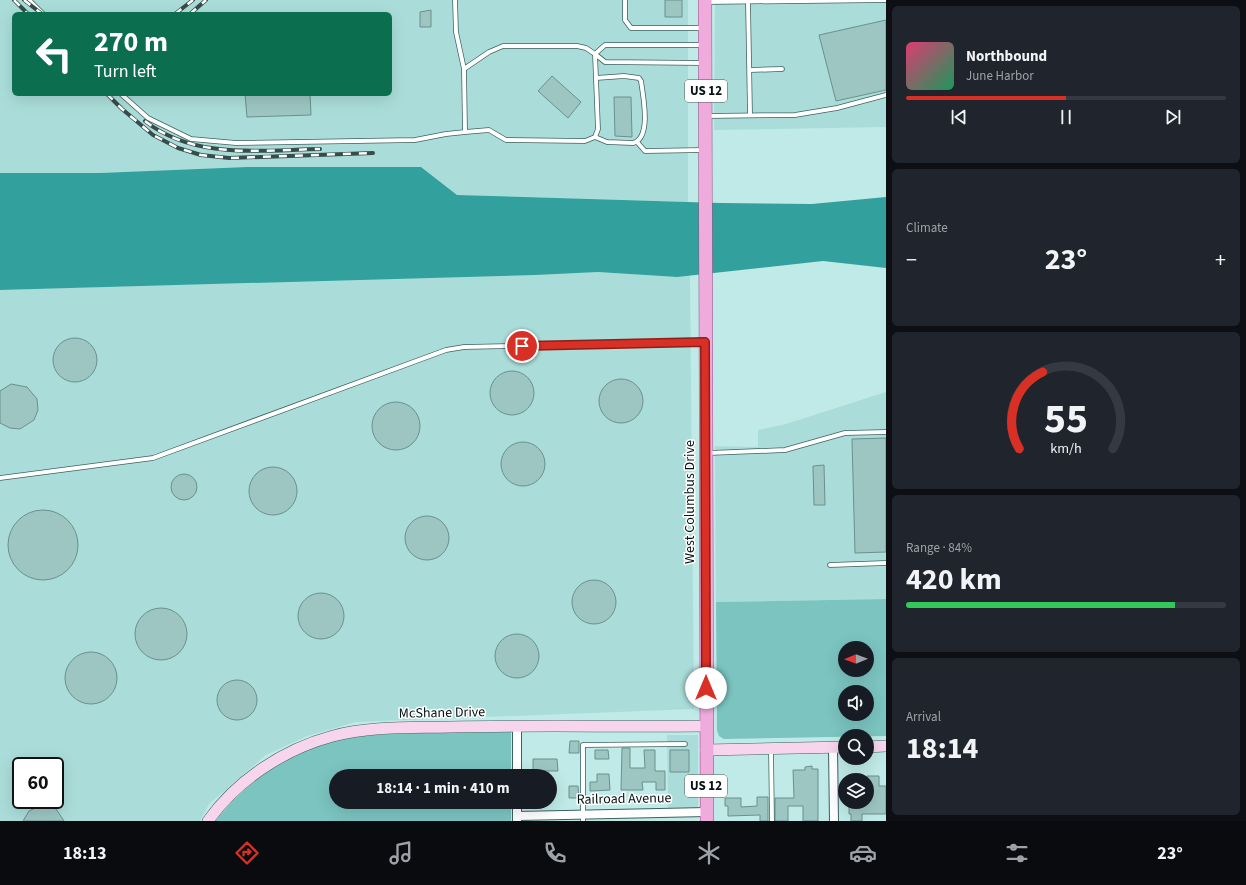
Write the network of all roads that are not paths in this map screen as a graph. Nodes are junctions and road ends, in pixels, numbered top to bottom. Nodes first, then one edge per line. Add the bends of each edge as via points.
1 (29, 0) edge
2 (455, 0) edge
3 (625, 0) edge
4 (886, 0) edge
5 (705, 1) edge
6 (748, 2) junction
7 (40, 12) edge
8 (705, 28) junction
9 (705, 45) junction
10 (595, 54) junction
11 (705, 63) junction
12 (464, 69) junction
13 (782, 69) dead end
14 (750, 70) junction
15 (596, 78) junction
16 (886, 95) edge
17 (123, 96) edge
18 (750, 115) junction
19 (706, 116) junction
20 (465, 132) junction
21 (595, 137) junction
22 (637, 142) junction
23 (706, 150) junction
24 (705, 342) junction
25 (886, 432) edge
26 (705, 453) junction
27 (0, 478) edge
28 (886, 563) edge
29 (830, 565) dead end
30 (706, 726) junction
31 (517, 727) junction
32 (685, 744) dead end
33 (886, 746) edge
34 (834, 747) junction
35 (838, 747) edge
36 (874, 747) edge
37 (771, 749) junction
38 (706, 750) junction
39 (517, 769) edge
40 (707, 817) edge
41 (583, 818) edge
42 (517, 819) edge
43 (208, 821) edge
44 (772, 821) edge
45 (834, 821) edge

1 - 7 lane
2 - 12 lane via 456,32
3 - 8 lane via 625,20 631,28
4 - 6 lane
5 - 6 lane
5 - 8 main road, US 12
6 - 14 lane
8 - 9 main road, US 12
9 - 10 lane via 605,45
9 - 11 main road, US 12
10 - 11 lane via 605,62
10 - 12 lane via 577,46 503,46
10 - 15 lane
11 - 19 main road, US 12
12 - 20 lane
13 - 14 lane
14 - 18 lane
15 - 21 lane via 598,130
15 - 22 lane via 624,76 639,78 642,81 645,128
16 - 18 lane via 837,108 795,115
17 - 20 lane via 148,118 191,139 236,143 415,140
18 - 19 lane
19 - 23 main road, US 12
20 - 21 lane via 489,130 506,140 585,141
21 - 22 lane via 606,142 622,144
22 - 23 lane via 645,151
23 - 24 main road, West Columbus Drive / US 12
24 - 26 main road, West Columbus Drive / US 12
24 - 27 lane via 464,347 446,350 153,458
25 - 26 lane via 845,433 785,450
26 - 30 main road, West Columbus Drive / US 12
28 - 29 lane
30 - 31 street, McShane Drive
30 - 38 main road, West Columbus Drive / US 12
31 - 39 street
31 - 43 street, McShane Drive via 381,729 349,732 321,739 277,759 248,778
32 - 41 lane via 583,745
33 - 36 street
34 - 35 street
34 - 37 street
34 - 45 street
37 - 38 street
37 - 44 lane
38 - 40 main road, West Columbus Drive / US 12
40 - 41 street, Railroad Avenue
41 - 42 street, Railroad Avenue

